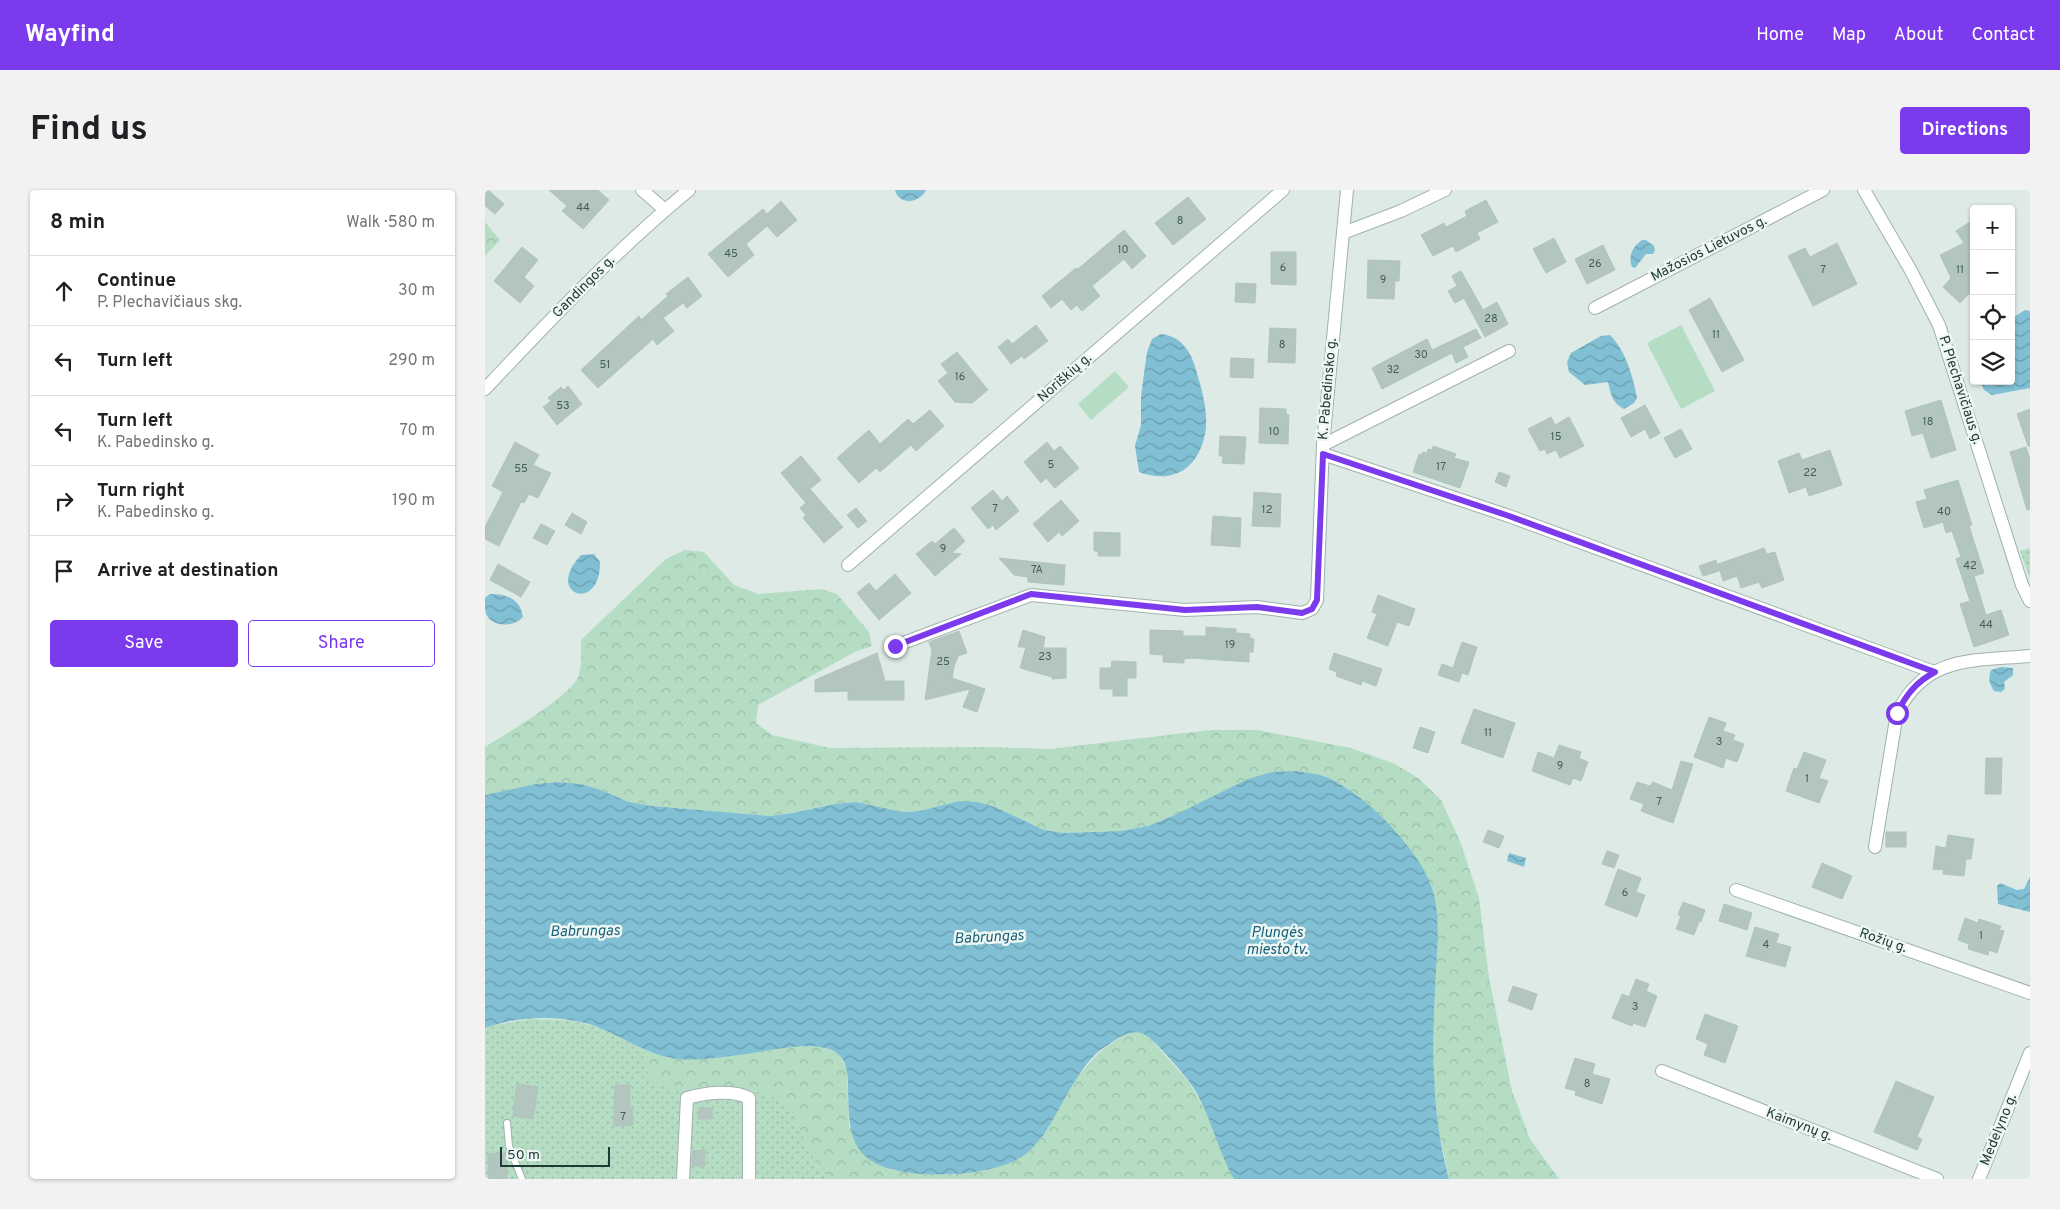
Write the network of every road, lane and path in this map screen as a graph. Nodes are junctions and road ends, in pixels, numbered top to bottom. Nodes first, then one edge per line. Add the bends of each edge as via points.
1 (642, 190) edge
2 (689, 190) edge
3 (1283, 190) edge
4 (1347, 190) edge
5 (1445, 190) edge
6 (1823, 190) edge
7 (1864, 190) edge
8 (665, 210) junction
9 (1343, 233) junction
10 (1595, 308) dead end
11 (1509, 351) dead end
12 (485, 389) edge
13 (1323, 449) junction
14 (848, 565) dead end
15 (2030, 601) edge
16 (895, 646) dead end
17 (2030, 656) edge
18 (1935, 672) junction
19 (1875, 847) dead end
20 (1736, 890) dead end
21 (2030, 992) edge
22 (2030, 1053) edge
23 (1662, 1071) dead end
24 (507, 1124) dead end
25 (522, 1179) edge
26 (683, 1179) edge
27 (749, 1179) edge
28 (1937, 1179) edge
29 (1979, 1179) edge

1 - 8 street
2 - 8 street, Gandingos g.
3 - 14 street, Noriškių g.
4 - 9 street, K. Pabedinsko g.
5 - 9 street
6 - 10 street, Mažosios Lietuvos g.
7 - 15 street, P. Plechavičiaus g. via 1939,325 2022,585
8 - 12 street, Gandingos g. via 580,289
9 - 13 street, K. Pabedinsko g.
11 - 13 street
13 - 16 street, K. Pabedinsko g. via 1317,600 1312,609 1302,613 1257,607 1185,610 1031,594
13 - 18 street
17 - 18 street via 1955,664
18 - 19 street via 1920,680 1897,713
20 - 21 street, Rožių g.
22 - 29 street, Medelyno g.
23 - 28 street, Kaimynų g.
24 - 25 lane via 509,1146
26 - 27 street via 687,1098 701,1094 742,1094 749,1098

